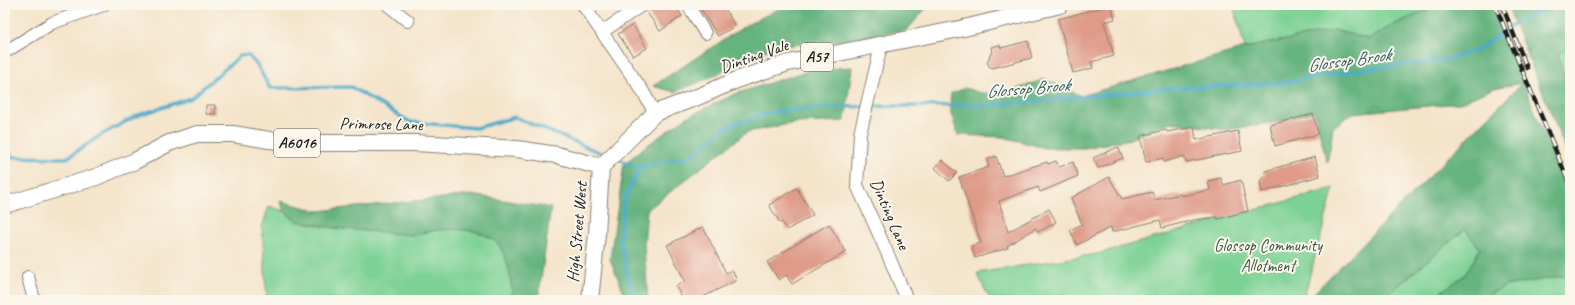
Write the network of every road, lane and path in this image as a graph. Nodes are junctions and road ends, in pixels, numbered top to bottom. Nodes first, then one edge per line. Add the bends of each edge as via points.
1 (103, 5) edge
2 (388, 5) edge
3 (583, 5) edge
4 (642, 5) edge
5 (688, 5) edge
6 (1060, 5) edge
7 (408, 21) dead end
8 (602, 32) junction
9 (705, 32) dead end
10 (881, 46) junction
11 (5, 52) edge
12 (656, 113) junction
13 (601, 167) junction
14 (5, 205) edge
15 (28, 277) dead end
16 (34, 300) edge
17 (590, 300) edge
18 (907, 300) edge

1 - 11 street via 52,23
2 - 7 street
3 - 8 street
4 - 8 street
5 - 9 street
6 - 10 main road, Dinting Vale / A57
8 - 12 street
10 - 12 main road, Dinting Vale / A57 via 788,63 739,78
10 - 18 street, Dinting Lane via 862,125 856,185
12 - 13 main road, Dinting Vale / A57
13 - 14 main road, Primrose Lane / A6016 via 557,155 517,149 415,143 302,144 233,134 197,134 169,143 96,177
13 - 17 main road, High Street West
15 - 16 street

